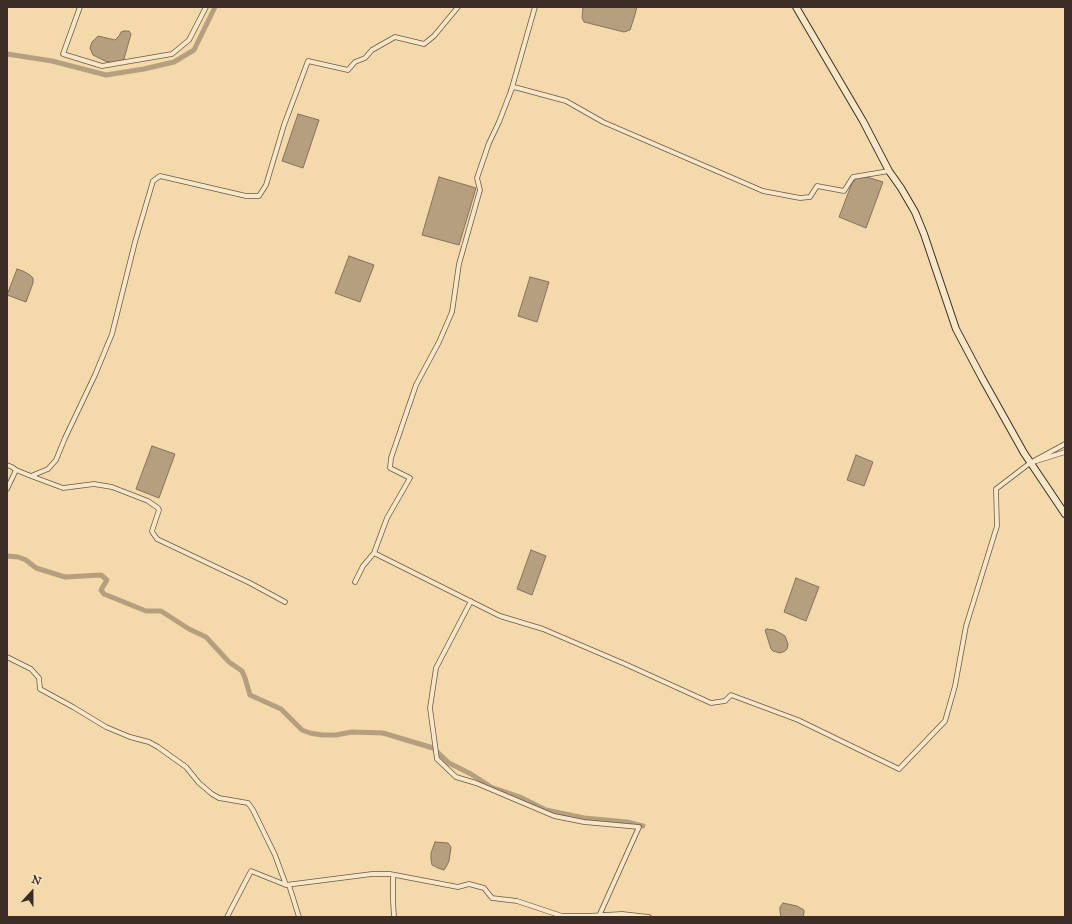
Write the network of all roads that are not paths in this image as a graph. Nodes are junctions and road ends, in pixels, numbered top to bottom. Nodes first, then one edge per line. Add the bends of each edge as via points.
1 (80, 7) edge
2 (206, 7) edge
3 (458, 7) edge
4 (535, 7) edge
5 (796, 7) edge
6 (511, 90) junction
7 (889, 171) junction
8 (1065, 444) edge
9 (1065, 452) edge
10 (1030, 463) junction
11 (7, 465) edge
12 (16, 470) junction
13 (31, 476) junction
14 (7, 489) edge
15 (1065, 514) edge
16 (374, 553) junction
17 (355, 582) dead end
18 (471, 601) junction
19 (285, 602) dead end
20 (7, 657) edge
21 (393, 874) junction
22 (287, 885) junction
23 (599, 916) junction
24 (227, 917) edge
25 (299, 917) edge
26 (394, 917) edge
27 (649, 917) edge

1 - 2 street via 63,54 102,66 172,54 189,40
3 - 13 street via 424,44 396,37 372,50 348,70 308,61 284,125 266,185 259,196 246,196 160,176 153,181 112,334 56,460 48,469
4 - 6 street
5 - 7 main road via 863,121
6 - 7 street via 514,87 566,101 603,122 763,191 800,198 810,197 816,186 844,191 853,177
6 - 16 street via 477,178 480,190 459,264 452,312 416,385 391,458 390,468 410,478 387,518
7 - 10 main road via 915,212 956,329
8 - 10 street
9 - 10 street
10 - 15 main road
10 - 18 street via 996,489 998,526 966,626 955,686 945,722 899,769 798,720 731,695 725,701 711,703 543,629 500,616
11 - 12 street
12 - 13 street
12 - 14 street
13 - 19 street via 63,488 94,484 112,487 148,501 159,510 152,531 157,539
16 - 17 street via 363,566
16 - 18 street
18 - 23 street via 436,668 430,708 437,759 456,777 554,816 584,822 639,827
20 - 22 street via 31,669 39,678 40,689 106,727 158,746 186,767 212,794 219,798 248,803 275,855
21 - 22 street via 372,874
21 - 23 street via 458,887 470,884 484,888 492,898 517,901 562,916
21 - 26 street
22 - 24 street via 250,871
22 - 25 street
23 - 27 street via 622,914

